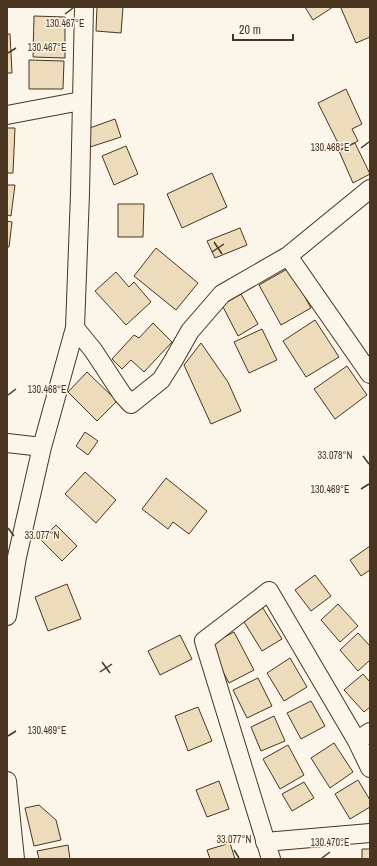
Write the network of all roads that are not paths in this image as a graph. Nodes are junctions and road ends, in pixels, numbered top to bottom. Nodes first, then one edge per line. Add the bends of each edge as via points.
1 (84, 7) edge
2 (82, 101) junction
3 (7, 115) edge
4 (370, 189) edge
5 (288, 256) junction
6 (75, 328) junction
7 (370, 374) edge
8 (7, 443) edge
9 (42, 447) junction
10 (7, 616) edge
11 (363, 736) edge
12 (370, 768) edge
13 (7, 780) edge
14 (370, 833) edge
15 (265, 842) junction
16 (15, 859) edge
17 (271, 859) edge

1 - 2 street
2 - 3 street
2 - 6 street
4 - 5 street
5 - 6 street via 222,294 190,332 161,380 131,404
5 - 7 street
6 - 9 street
8 - 9 street
9 - 10 street via 17,557
11 - 12 street
11 - 15 street via 269,591 204,641
13 - 16 street
14 - 15 street
15 - 17 street

